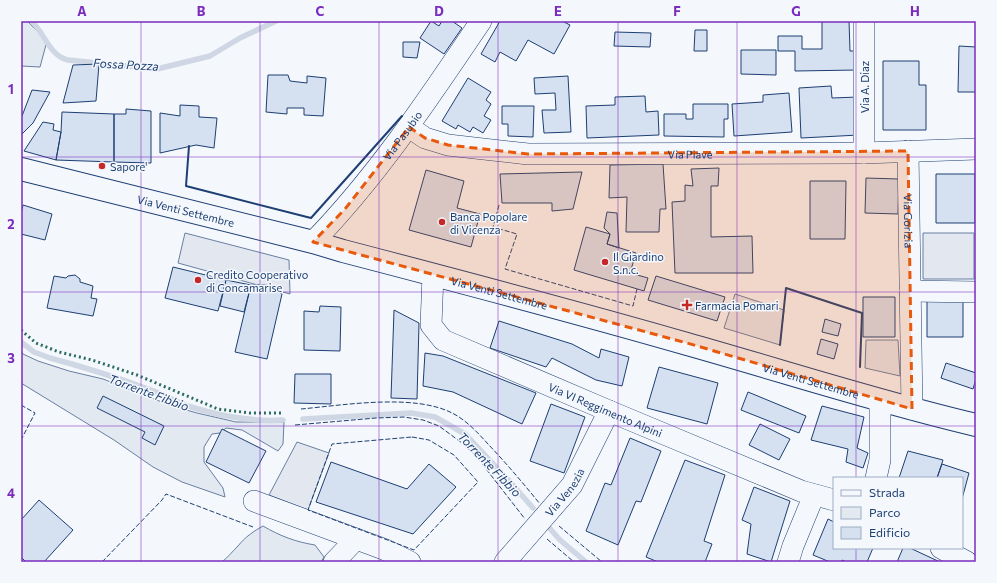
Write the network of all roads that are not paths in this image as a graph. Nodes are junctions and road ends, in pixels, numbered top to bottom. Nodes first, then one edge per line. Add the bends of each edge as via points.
1 (481, 21) edge
2 (864, 21) edge
3 (409, 127) junction
4 (976, 149) edge
5 (908, 151) junction
6 (864, 153) junction
7 (21, 169) edge
8 (313, 242) junction
9 (433, 275) junction
10 (910, 291) junction
11 (976, 292) edge
12 (880, 401) junction
13 (912, 409) junction
14 (609, 411) junction
15 (976, 425) edge
16 (876, 477) edge
17 (814, 495) junction
18 (254, 500) dead end
19 (833, 500) edge
20 (356, 539) junction
21 (943, 549) edge
22 (334, 562) edge
23 (410, 562) edge
24 (505, 562) edge
25 (788, 562) edge
26 (967, 562) edge

1 - 3 street, Via Pasubio
2 - 6 street, Via A. Diaz
3 - 6 street, Via Piave via 425,138 448,146 528,154
3 - 8 street, Via Pasubio via 345,208
4 - 5 street, Via Piave
5 - 6 street, Via Piave
5 - 10 street, Via Gorizia
7 - 8 main road, Via Venti Settembre
8 - 9 main road, Via Venti Settembre
9 - 12 main road, Via Venti Settembre via 687,344
9 - 14 street, Via VI Reggimento Alpini via 431,325 443,340
10 - 11 street
10 - 13 street, Via Gorizia
12 - 13 main road, Via Venti Settembre
12 - 16 street via 880,460
13 - 15 main road, Via Venti Settembre
14 - 17 street, Via VI Reggimento Alpini
14 - 24 street, Via Venezia via 572,485
17 - 19 street, Via VI Reggimento Alpini
17 - 25 street
18 - 20 street
20 - 22 street
20 - 23 street
21 - 26 street

